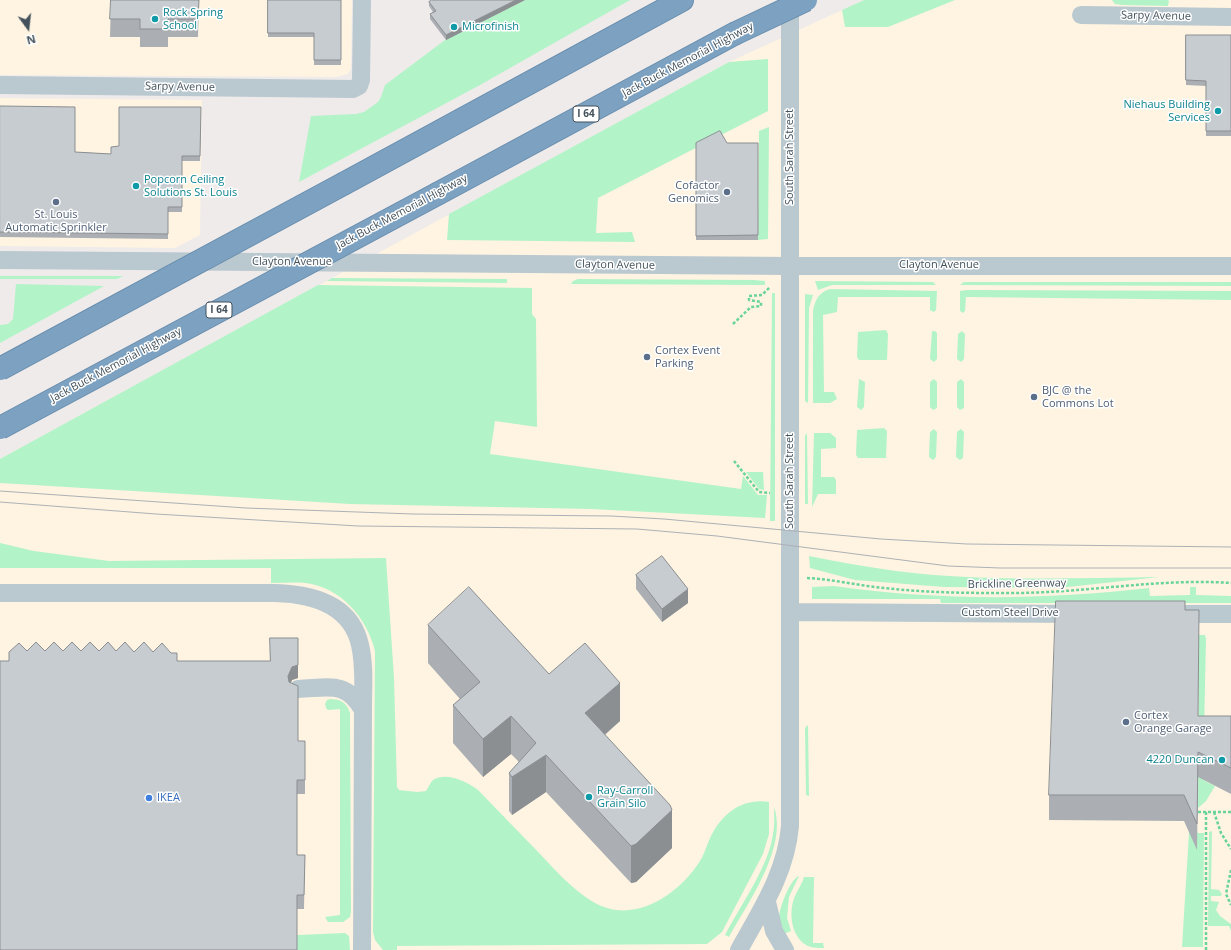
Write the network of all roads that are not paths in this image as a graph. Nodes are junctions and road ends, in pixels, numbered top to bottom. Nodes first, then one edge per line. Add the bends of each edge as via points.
1 (362, 0) edge
2 (682, 0) edge
3 (790, 0) edge
4 (806, 0) edge
5 (1081, 15) dead end
6 (1231, 17) edge
7 (0, 86) edge
8 (0, 260) edge
9 (790, 266) junction
10 (1231, 266) edge
11 (0, 369) edge
12 (0, 428) edge
13 (0, 593) edge
14 (790, 612) junction
15 (1095, 614) edge
16 (1156, 614) edge
17 (1231, 614) edge
18 (298, 689) edge
19 (363, 710) junction
20 (767, 902) junction
21 (362, 950) edge
22 (739, 950) edge
23 (785, 950) edge

1 - 7 street, Sarpy Avenue via 361,80 359,86 353,89
2 - 11 highway, bridge
3 - 9 street, South Sarah Street
4 - 12 highway, Jack Buck Memorial Highway / I 64, bridge via 734,34
5 - 6 street, Sarpy Avenue
8 - 9 street, Clayton Avenue
9 - 10 street, Clayton Avenue
9 - 14 street, South Sarah Street
13 - 19 street via 276,593 323,600 343,614 357,634 362,659
14 - 15 street, Custom Steel Drive
14 - 20 street, South Sarah Street via 789,838 784,860
16 - 17 street
18 - 19 street via 344,689 354,696
19 - 21 street
20 - 22 street, South Sarah Street
20 - 23 street via 774,931

